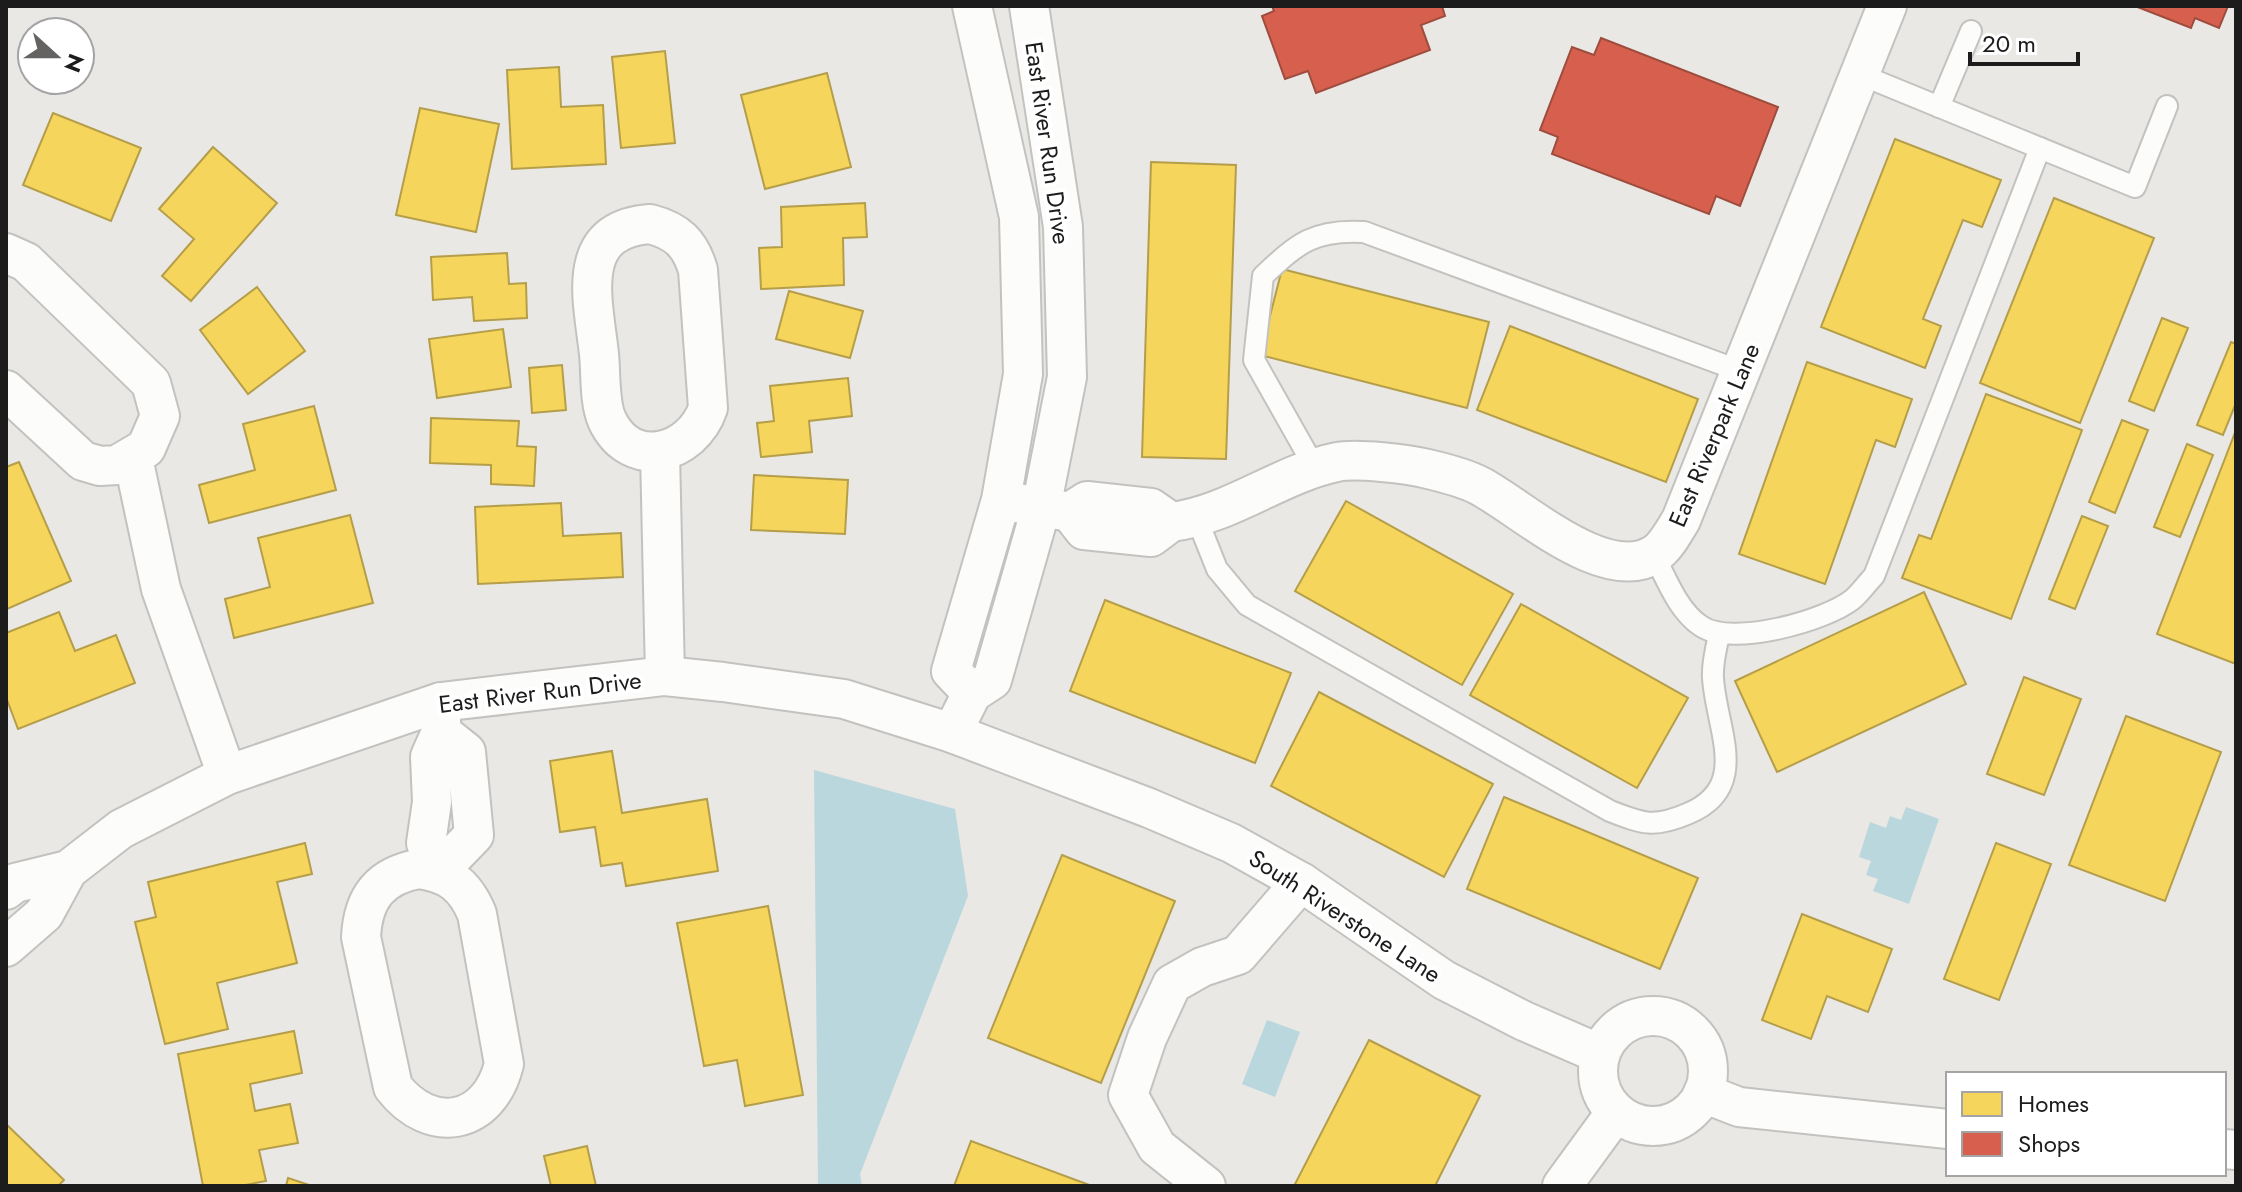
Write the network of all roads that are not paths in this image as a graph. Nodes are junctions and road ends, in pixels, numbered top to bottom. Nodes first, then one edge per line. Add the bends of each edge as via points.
1 (972, 6) edge
2 (1029, 6) edge
3 (1887, 6) edge
4 (1971, 31) dead end
5 (1859, 74) junction
6 (2167, 106) dead end
7 (1939, 107) junction
8 (2040, 148) junction
9 (6, 253) edge
10 (1743, 372) junction
11 (6, 390) edge
12 (660, 452) junction
13 (133, 458) junction
14 (1315, 468) junction
15 (1001, 500) junction
16 (1056, 510) junction
17 (1184, 520) junction
18 (1654, 555) junction
19 (1719, 635) junction
20 (665, 676) junction
21 (972, 693) junction
22 (441, 717) junction
23 (952, 733) junction
24 (227, 775) junction
25 (68, 870) junction
26 (438, 872) junction
27 (1301, 882) junction
28 (6, 890) edge
29 (6, 947) edge
30 (1600, 1054) junction
31 (1703, 1093) junction
32 (1616, 1112) junction
33 (1946, 1129) edge
34 (1206, 1186) edge
35 (1562, 1186) edge

1 - 15 street, East River Run Drive via 1019,217 1023,374
2 - 16 street, East River Run Drive via 1064,242 1067,377
3 - 5 street, East Riverpark Lane
4 - 7 lane
5 - 7 lane
5 - 10 street, East Riverpark Lane
6 - 8 lane via 2135,187
7 - 8 lane
8 - 19 lane via 1874,576 1853,599 1826,614 1746,635
9 - 13 street via 26,262 151,383 160,416 146,448
10 - 14 lane via 1364,232 1333,230 1298,244 1263,276 1254,360
10 - 18 street, East Riverpark Lane via 1681,520
11 - 13 street via 83,461 117,465
12 - 12 street via 627,444 605,417 591,279 594,261 609,239 632,225 650,224 682,238 698,270 708,408 691,438
12 - 20 street
13 - 24 street via 161,589
14 - 17 street, East Riverpark Lane
14 - 18 street, East Riverpark Lane via 1340,461 1425,468 1479,484 1569,544 1595,555 1631,561
15 - 16 street, East Riverpark Lane
15 - 21 street, East River Run Drive via 951,671
16 - 17 street, East Riverpark Lane via 1084,530 1151,537
16 - 21 street, East River Run Drive via 992,680
17 - 19 lane via 1247,605 1610,811 1641,823 1662,825 1703,808 1724,779 1727,762 1712,676
18 - 19 lane via 1678,600 1700,626
20 - 22 street, East River Run Drive
20 - 23 street, East River Run Drive via 844,699
21 - 23 street, East River Run Drive
22 - 24 street, East River Run Drive
22 - 26 street via 430,757 432,802 426,843
23 - 27 street, South Riverstone Lane via 1231,843
24 - 25 street, East River Run Drive via 121,829
25 - 28 street, East River Run Drive
25 - 29 street, East River Run Drive via 44,914
26 - 26 street via 456,881 477,914 504,1064 490,1099 475,1111 438,1118 404,1102 393,1087 361,937 365,908 381,883 418,869
27 - 30 street, South Riverstone Lane via 1444,980
27 - 34 street via 1238,955 1172,984 1128,1095 1157,1147
30 - 31 street via 1627,1023 1661,1017 1677,1022 1703,1049 1708,1067
30 - 32 street via 1599,1082
31 - 32 street via 1685,1116 1669,1124 1632,1122
31 - 33 street via 1739,1107
32 - 35 street

